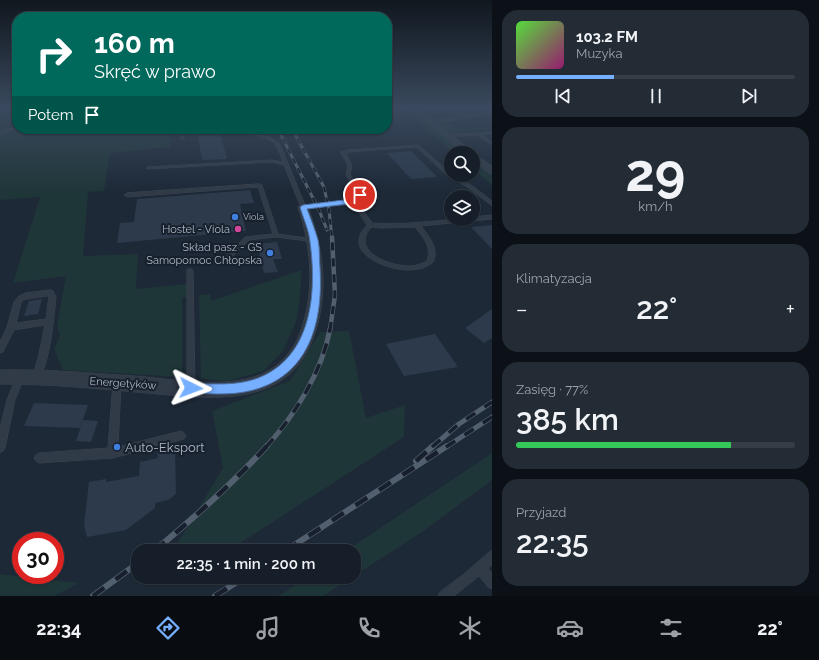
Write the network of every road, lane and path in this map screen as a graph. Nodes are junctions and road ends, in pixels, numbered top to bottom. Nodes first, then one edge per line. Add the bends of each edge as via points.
1 (267, 136) edge
2 (447, 136) edge
3 (481, 136) edge
4 (492, 144) edge
5 (460, 146) edge
6 (480, 162) edge
7 (286, 164) junction
8 (148, 168) dead end
9 (492, 172) edge
10 (127, 195) dead end
11 (354, 201) junction
12 (492, 204) edge
13 (303, 207) junction
14 (492, 217) edge
15 (370, 225) junction
16 (417, 225) junction
17 (276, 235) junction
18 (314, 241) junction
19 (227, 259) dead end
20 (190, 271) dead end
21 (49, 321) junction
22 (11, 327) junction
23 (0, 350) edge
24 (0, 377) edge
25 (20, 378) junction
26 (36, 378) junction
27 (118, 383) junction
28 (191, 388) junction
29 (2, 433) edge
30 (181, 436) dead end
31 (0, 448) edge
32 (113, 453) junction
33 (39, 458) dead end
34 (492, 557) edge
35 (480, 568) junction
36 (492, 583) edge
37 (444, 596) edge

1 - 7 lane via 278,145
2 - 5 street
3 - 4 lane
6 - 9 street
7 - 8 lane via 272,161
7 - 13 lane
10 - 17 lane via 260,185
11 - 12 lane via 358,199 359,191 348,175 350,165 343,153 418,146 446,172
11 - 13 lane
11 - 15 lane
13 - 18 street, Energetyków
14 - 16 lane
15 - 16 lane
15 - 16 lane via 363,242 367,252 384,264 408,268 430,262 433,254 430,244
17 - 18 lane
17 - 19 lane via 247,238
18 - 28 street, Energetyków via 317,285 315,307 308,337 296,358 277,374 258,384 226,389
20 - 28 lane
21 - 22 lane
21 - 22 lane via 53,297 51,293 26,296 18,302
21 - 26 lane via 43,360
22 - 23 lane
24 - 25 street, Energetyków
25 - 26 street, Energetyków
25 - 29 lane
26 - 27 street, Energetyków
27 - 28 street, Energetyków
27 - 32 lane
29 - 31 lane
30 - 32 lane
32 - 33 lane
34 - 35 lane
35 - 36 lane
35 - 37 lane

